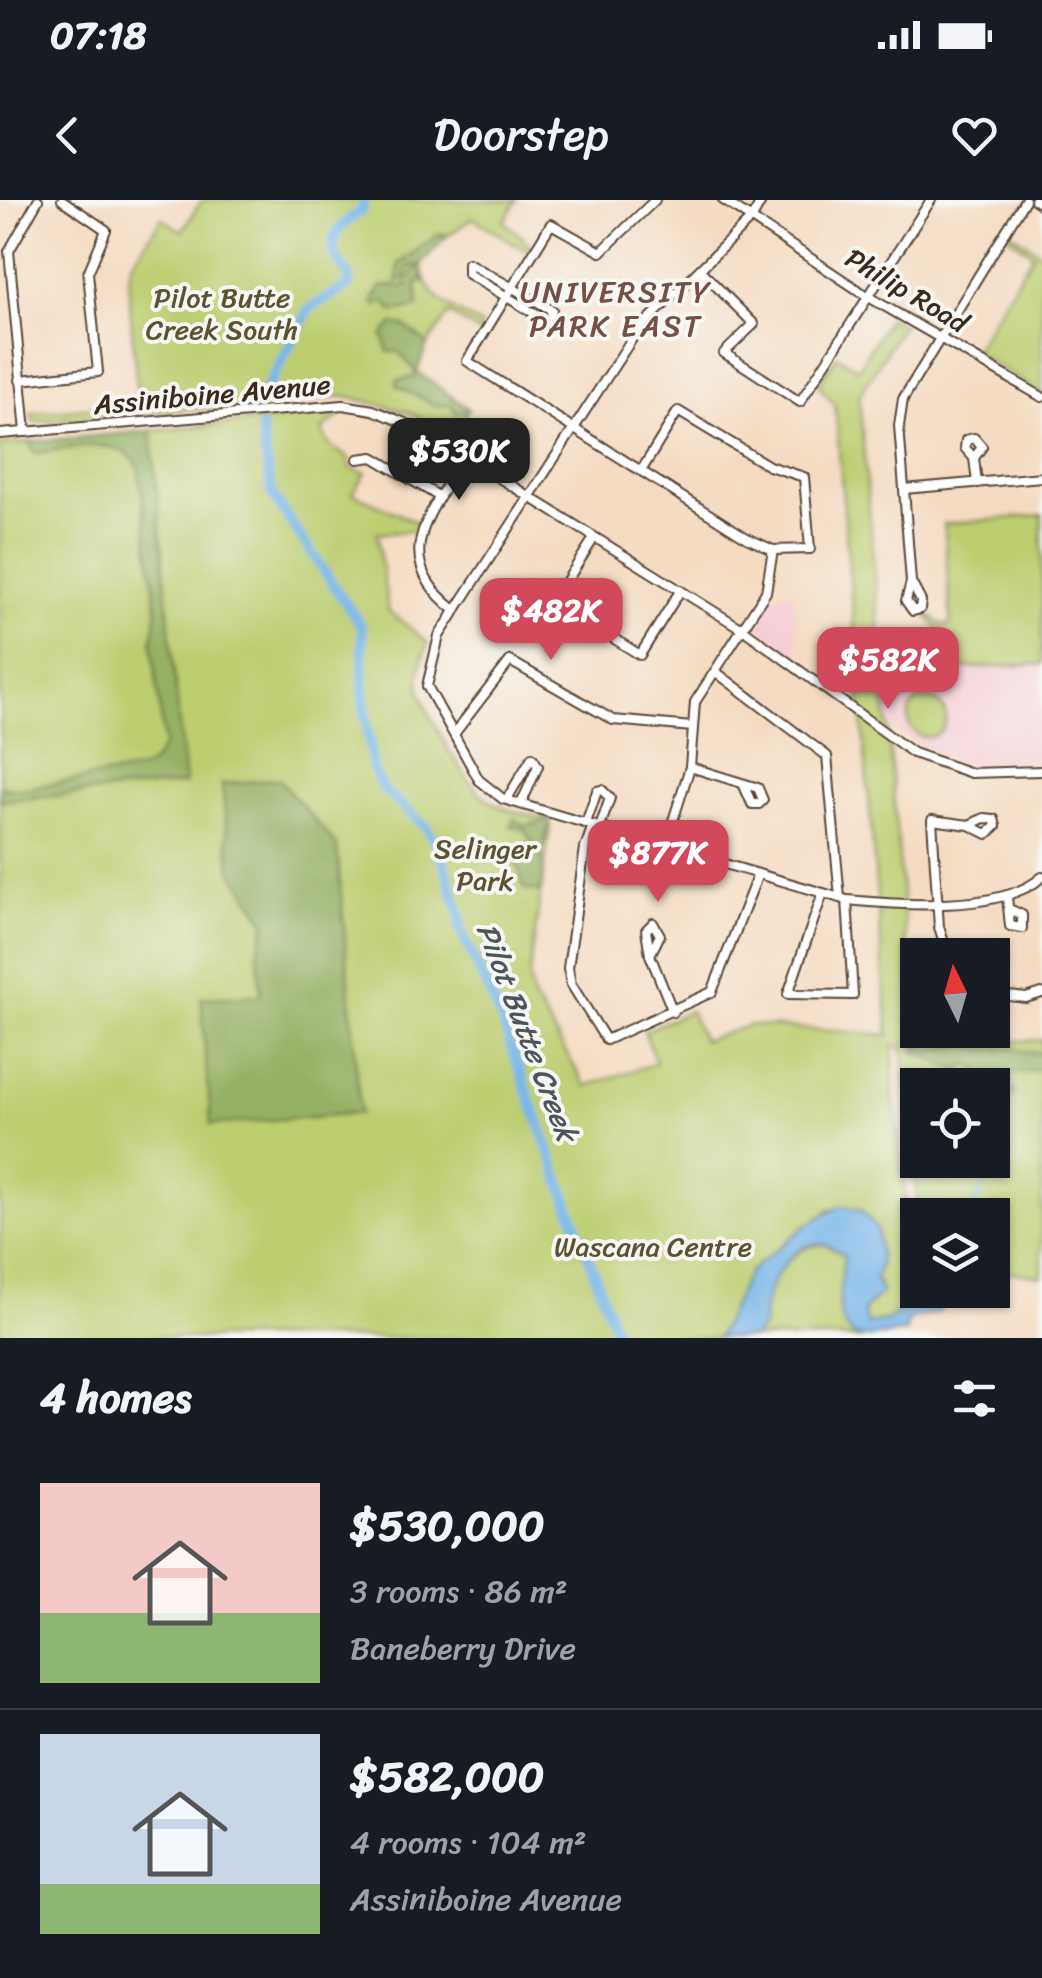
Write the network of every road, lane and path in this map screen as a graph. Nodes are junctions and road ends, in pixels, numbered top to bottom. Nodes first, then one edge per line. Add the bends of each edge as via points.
1 (38, 200) edge
2 (62, 200) edge
3 (656, 200) edge
4 (724, 200) edge
5 (762, 200) edge
6 (930, 200) edge
7 (1025, 200) edge
8 (1036, 200) edge
9 (1042, 205) edge
10 (752, 218) junction
11 (700, 270) junction
12 (512, 287) junction
13 (867, 296) junction
14 (504, 299) junction
15 (13, 307) junction
16 (0, 308) edge
17 (937, 337) junction
18 (20, 380) junction
19 (1042, 397) edge
20 (574, 430) junction
21 (26, 432) junction
22 (0, 434) edge
23 (464, 456) junction
24 (974, 458) dead end
25 (358, 459) dead end
26 (641, 470) junction
27 (1042, 476) edge
28 (976, 483) junction
29 (904, 488) junction
30 (440, 497) junction
31 (533, 497) junction
32 (594, 538) junction
33 (773, 550) junction
34 (911, 582) dead end
35 (680, 591) junction
36 (456, 610) junction
37 (744, 630) junction
38 (716, 672) junction
39 (693, 728) junction
40 (454, 734) junction
41 (690, 767) junction
42 (1042, 770) edge
43 (744, 786) dead end
44 (506, 799) junction
45 (521, 804) junction
46 (593, 825) junction
47 (969, 826) dead end
48 (665, 846) junction
49 (758, 874) junction
50 (1042, 878) edge
51 (823, 893) junction
52 (1007, 896) junction
53 (843, 899) junction
54 (937, 902) junction
55 (1011, 910) dead end
56 (944, 938) edge
57 (650, 955) dead end
58 (1042, 993) edge
59 (1010, 996) edge
60 (674, 1012) junction

1 - 15 street via 9,251
2 - 18 street via 106,230 88,272 98,372
3 - 12 street via 601,252 551,224
4 - 10 street, Philip Road
5 - 10 street
6 - 13 street
7 - 17 street
8 - 9 street
10 - 11 street
10 - 13 street, Philip Road
11 - 13 street via 754,324 724,353 800,402
11 - 20 street via 644,322
12 - 14 street
12 - 14 street via 468,264 468,274
12 - 14 street via 552,310 549,322
13 - 17 street, Philip Road
14 - 20 street via 466,361
15 - 16 street
15 - 18 street
17 - 19 street, Philip Road
17 - 29 street via 903,399
18 - 21 street
20 - 26 street
20 - 31 street
21 - 22 street, Assiniboine Avenue
21 - 23 street, Assiniboine Avenue via 343,405 398,418
23 - 30 street
23 - 31 street, Assiniboine Avenue
24 - 28 street
25 - 30 street via 373,457
26 - 33 street
26 - 33 street via 678,411 769,466 804,477 810,550
27 - 28 street
28 - 29 street
29 - 34 street
30 - 36 street via 421,531 419,563 433,592
31 - 32 street, Assiniboine Avenue
31 - 36 street
32 - 35 street, Assiniboine Avenue
32 - 35 street via 554,601 640,654
33 - 37 street via 766,592
35 - 37 street, Assiniboine Avenue
36 - 40 street via 439,636 426,686
37 - 38 street
37 - 42 street, Assiniboine Avenue via 927,760 971,773
38 - 39 street via 695,702
38 - 53 street via 827,756
39 - 40 street via 613,720 510,661
39 - 41 street
40 - 44 street via 479,780
41 - 43 street
41 - 48 street
44 - 45 street
44 - 45 street via 532,757 538,766
45 - 46 street
46 - 48 street
46 - 60 street via 569,950 571,984 606,1040
47 - 54 street via 932,820
48 - 49 street
49 - 51 street
49 - 60 street via 712,992
50 - 52 street
51 - 53 street
51 - 53 street via 788,994 853,995
52 - 54 street
52 - 55 street
53 - 54 street
54 - 56 street
57 - 60 street
58 - 59 street

